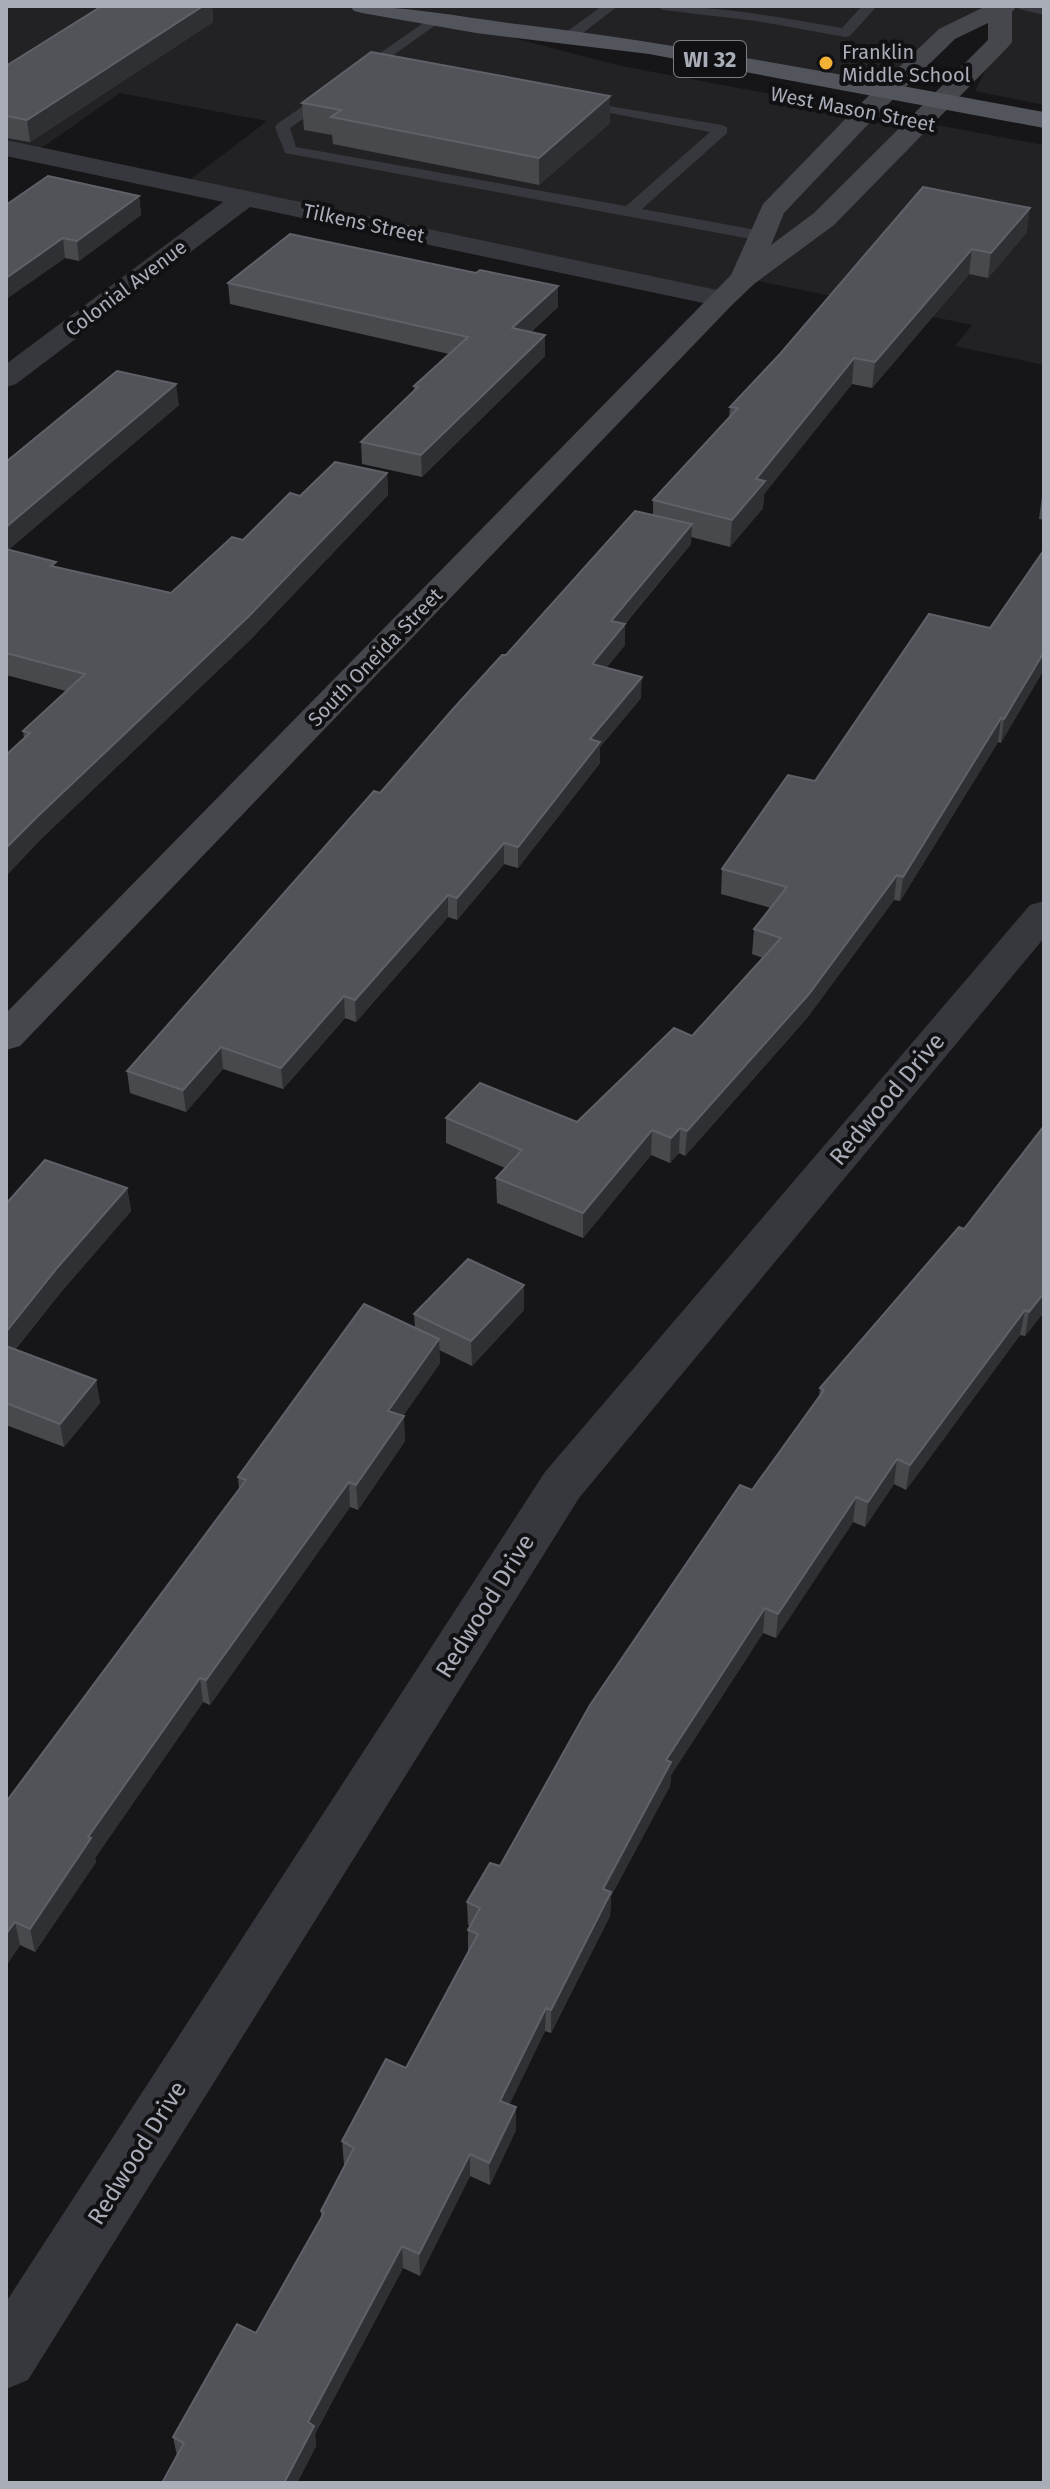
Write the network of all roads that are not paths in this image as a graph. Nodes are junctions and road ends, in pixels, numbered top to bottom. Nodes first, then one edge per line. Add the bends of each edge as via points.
1 (362, 6) edge
2 (611, 6) edge
3 (663, 6) edge
4 (870, 6) edge
5 (1010, 8) edge
6 (1044, 11) edge
7 (435, 19) junction
8 (476, 26) junction
9 (570, 36) junction
10 (712, 83) dead end
11 (887, 91) junction
12 (555, 99) edge
13 (942, 102) junction
14 (833, 106) dead end
15 (866, 112) junction
16 (1044, 120) edge
17 (922, 122) junction
18 (1044, 145) edge
19 (6, 148) edge
20 (245, 198) junction
21 (628, 213) junction
22 (762, 236) junction
23 (733, 288) junction
24 (6, 378) edge
25 (1044, 913) edge
26 (6, 1037) edge
27 (6, 2358) edge

1 - 7 main road, West Mason Street / WI 32
2 - 9 lane
3 - 4 lane via 845,33
5 - 6 lane
5 - 11 street, South Oneida Street via 947,34
5 - 13 street, South Oneida Street via 1000,42
7 - 8 main road, West Mason Street / WI 32
7 - 21 lane via 381,66 282,127 290,150
8 - 9 main road, West Mason Street / WI 32
8 - 10 main road, West Mason Street / WI 32 via 594,60
9 - 11 main road, West Mason Street / WI 32
11 - 13 main road, West Mason Street / WI 32
11 - 15 street, South Oneida Street
12 - 21 lane via 722,130
13 - 16 main road, West Mason Street / WI 32
13 - 17 street, South Oneida Street
14 - 15 main road, West Mason Street
15 - 17 main road, West Mason Street
15 - 22 street, South Oneida Street via 772,210
17 - 18 main road, West Mason Street
17 - 23 street, South Oneida Street via 824,219
19 - 20 street, Tilkens Street
20 - 23 street, Tilkens Street
20 - 24 street, Colonial Avenue
21 - 22 lane
22 - 23 street, South Oneida Street
23 - 26 street, South Oneida Street
25 - 27 street, Redwood Drive via 562,1485

